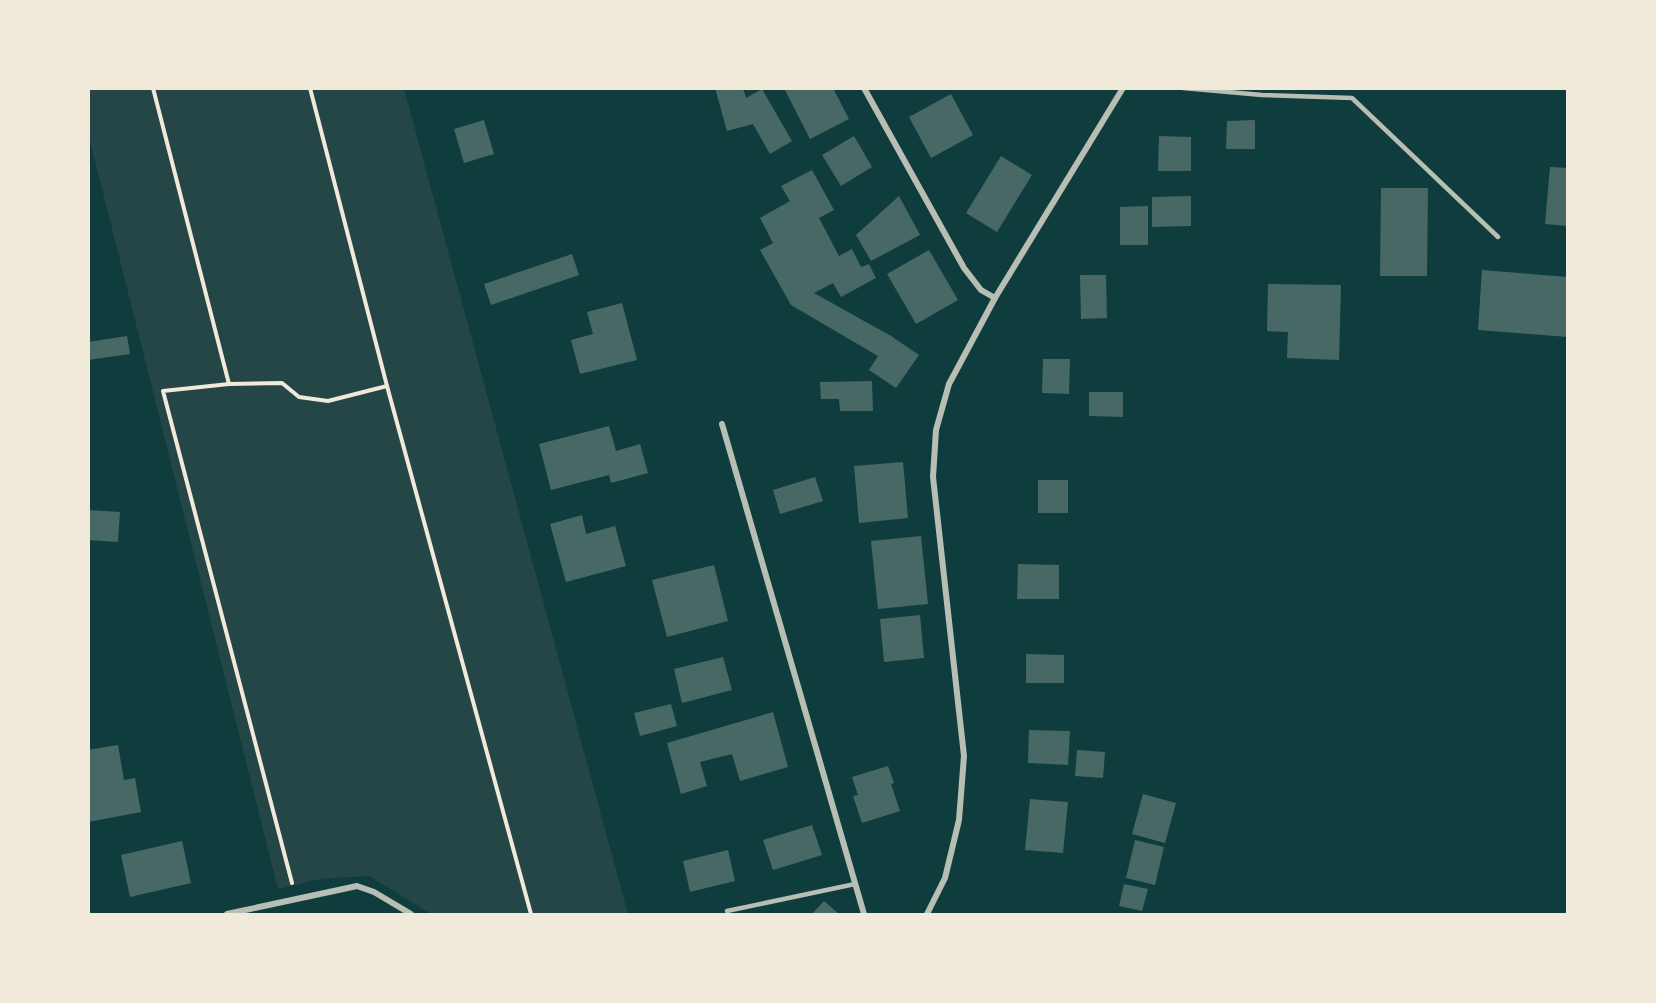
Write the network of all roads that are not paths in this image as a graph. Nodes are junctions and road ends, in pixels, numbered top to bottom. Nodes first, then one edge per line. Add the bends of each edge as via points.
1 (864, 88) edge
2 (1123, 88) edge
3 (1184, 88) edge
4 (1498, 237) dead end
5 (996, 298) junction
6 (722, 424) dead end
7 (855, 884) junction
8 (256, 911) edge
9 (728, 911) dead end
10 (227, 915) edge
11 (411, 915) edge
12 (864, 915) edge
13 (927, 915) edge

1 - 5 street via 964,268 981,290
2 - 5 street
3 - 4 lane via 1352,98
5 - 13 street via 949,384 936,430 933,477 964,756 958,820 945,878
6 - 7 street
7 - 9 lane
7 - 12 street
8 - 10 street
8 - 11 street via 357,886

